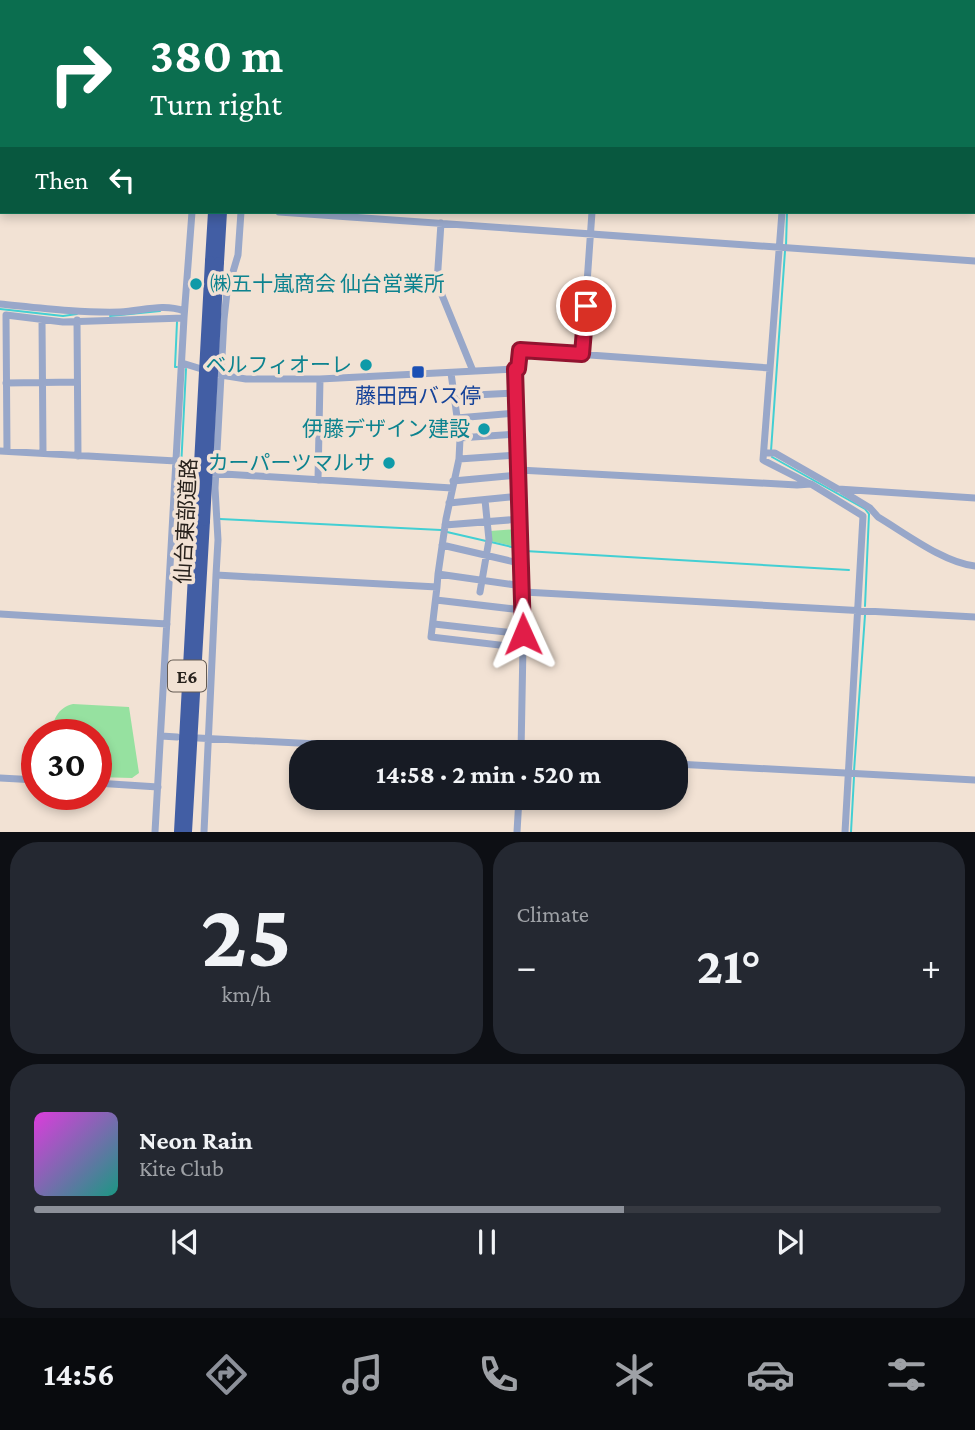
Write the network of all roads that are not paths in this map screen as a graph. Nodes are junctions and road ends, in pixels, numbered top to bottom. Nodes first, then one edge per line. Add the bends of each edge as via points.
1 (192, 214) edge
2 (213, 214) edge
3 (222, 214) edge
4 (241, 214) edge
5 (309, 214) edge
6 (413, 214) edge
7 (592, 214) edge
8 (782, 214) edge
9 (412, 221) junction
10 (441, 223) junction
11 (590, 233) junction
12 (783, 247) junction
13 (215, 261) junction
14 (975, 261) edge
15 (0, 304) edge
16 (3, 315) edge
17 (181, 316) junction
18 (41, 320) junction
19 (77, 320) junction
20 (582, 354) junction
21 (182, 363) junction
22 (770, 368) junction
23 (515, 369) junction
24 (473, 371) junction
25 (451, 373) junction
26 (221, 375) junction
27 (320, 379) junction
28 (42, 382) junction
29 (77, 382) junction
30 (6, 383) junction
31 (516, 393) junction
32 (454, 396) junction
33 (517, 412) junction
34 (457, 418) junction
35 (518, 434) junction
36 (459, 438) junction
37 (4, 451) edge
38 (43, 453) junction
39 (768, 453) junction
40 (519, 455) junction
41 (78, 456) junction
42 (459, 459) junction
43 (176, 461) junction
44 (180, 472) junction
45 (519, 473) junction
46 (216, 474) junction
47 (318, 480) junction
48 (452, 484) junction
49 (811, 484) junction
50 (838, 489) junction
51 (520, 496) junction
52 (975, 498) edge
53 (485, 500) junction
54 (449, 503) junction
55 (209, 519) junction
56 (521, 519) junction
57 (487, 521) junction
58 (444, 529) junction
59 (442, 545) junction
60 (486, 556) junction
61 (523, 564) junction
62 (975, 566) edge
63 (438, 574) junction
64 (216, 575) junction
65 (483, 580) junction
66 (437, 587) junction
67 (524, 589) junction
68 (480, 592) dead end
69 (436, 600) junction
70 (522, 610) junction
71 (858, 610) junction
72 (0, 614) edge
73 (975, 617) edge
74 (167, 624) junction
75 (433, 624) junction
76 (523, 634) junction
77 (524, 648) junction
78 (161, 736) junction
79 (177, 737) dead end
80 (198, 738) dead end
81 (208, 739) junction
82 (521, 740) edge
83 (289, 743) edge
84 (688, 765) edge
85 (852, 774) junction
86 (0, 778) edge
87 (21, 779) edge
88 (975, 780) edge
89 (112, 784) edge
90 (158, 787) junction
91 (518, 810) edge
92 (155, 831) edge
93 (179, 831) edge
94 (187, 831) edge
95 (204, 831) edge
96 (517, 831) edge
97 (845, 831) edge

1 - 17 street
2 - 13 highway, 仙台東部道路 / E6
3 - 13 highway, 仙台東部道路 / E6
4 - 26 street via 239,255 226,306
5 - 9 street
6 - 9 street
7 - 11 street
8 - 12 street
9 - 10 street
10 - 11 street
10 - 24 street via 437,283
11 - 12 street
11 - 20 street
12 - 14 street
12 - 22 street
13 - 55 highway, 仙台東部道路 / E6, bridge
15 - 17 street via 64,312 174,307
16 - 18 street
16 - 30 street
17 - 19 street
17 - 21 street
18 - 19 street
18 - 28 street
19 - 29 street
20 - 22 street
20 - 23 street via 520,350
21 - 26 street
21 - 43 street
22 - 39 street
23 - 24 street
23 - 31 street
24 - 25 street
25 - 27 street
25 - 32 street
26 - 27 street
26 - 46 street
27 - 47 street
28 - 29 street
28 - 30 street
28 - 38 street
29 - 41 street
30 - 37 street
31 - 32 street
31 - 33 street
32 - 34 street
33 - 34 street
33 - 35 street
34 - 36 street
35 - 36 street
35 - 40 street
36 - 42 street
37 - 38 street
38 - 41 street
39 - 49 street via 763,460
39 - 50 street
40 - 42 street
40 - 45 street
41 - 43 street
42 - 48 street
43 - 44 street
44 - 46 street
44 - 74 street
45 - 48 street
45 - 49 street
45 - 51 street
46 - 47 street
46 - 55 street
47 - 48 street
48 - 54 street
49 - 71 street via 863,516
50 - 52 street
50 - 62 street via 948,557
51 - 53 street
51 - 56 street
53 - 54 street
53 - 57 street
54 - 58 street
55 - 64 street
55 - 93 highway, 仙台東部道路 / E6
55 - 94 highway, 仙台東部道路 / E6
56 - 57 street
56 - 61 street
57 - 58 street
57 - 60 street
58 - 59 street
59 - 60 street
59 - 63 street
60 - 61 street
60 - 65 street
61 - 67 street
63 - 65 street
63 - 66 street
64 - 66 street
64 - 81 street
65 - 67 street
65 - 68 street
66 - 69 street
67 - 70 street
67 - 71 street
69 - 70 street
69 - 75 street
70 - 76 street
71 - 73 street
71 - 85 street
72 - 74 street
74 - 78 street
75 - 76 street
75 - 77 street via 431,637
76 - 77 street
77 - 82 street
78 - 79 street
78 - 90 street
80 - 81 street
81 - 83 street
81 - 95 street
84 - 85 street
85 - 88 street
85 - 97 street
86 - 87 street
89 - 90 street
90 - 92 street
91 - 96 street

